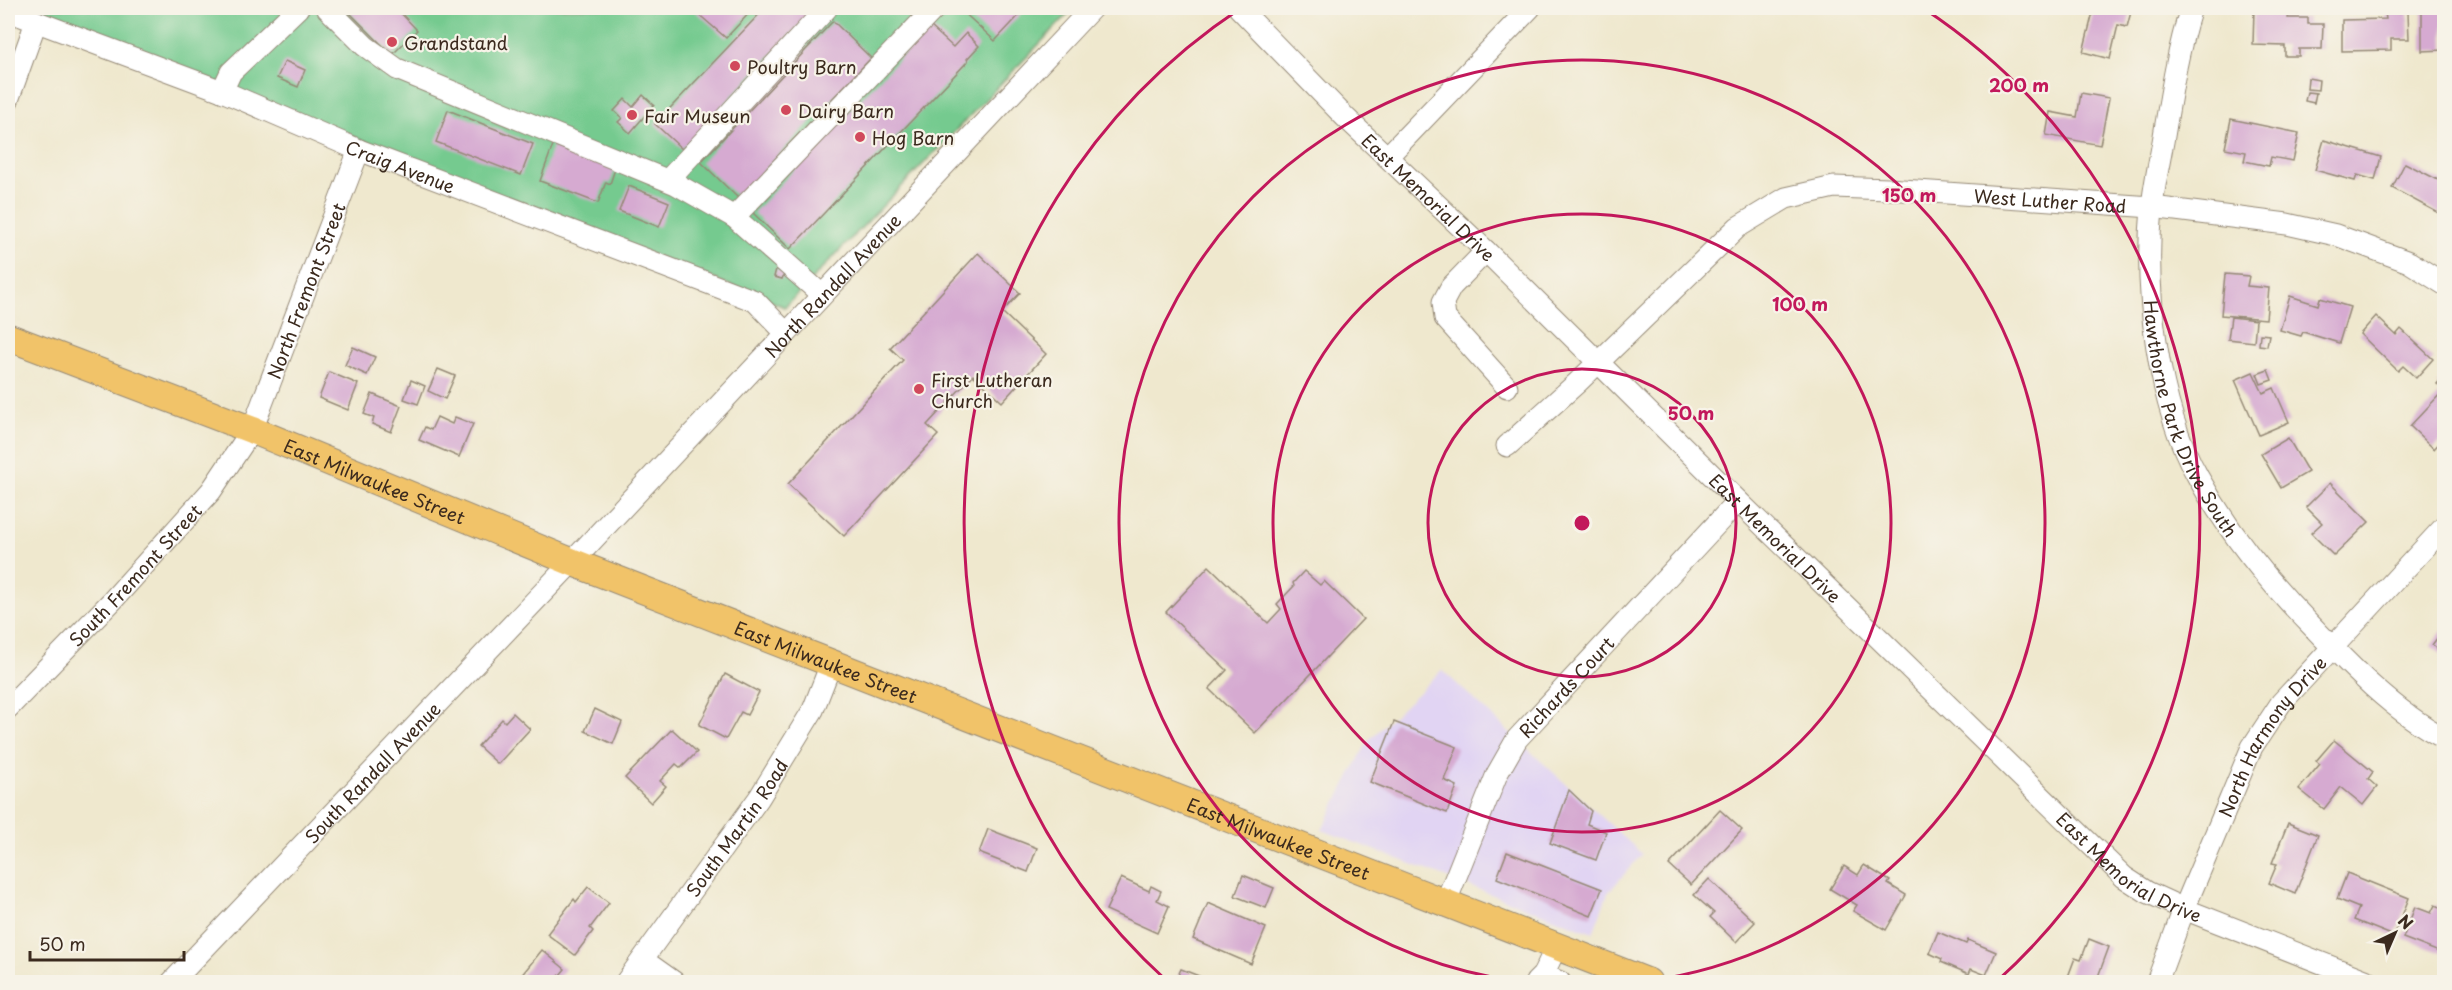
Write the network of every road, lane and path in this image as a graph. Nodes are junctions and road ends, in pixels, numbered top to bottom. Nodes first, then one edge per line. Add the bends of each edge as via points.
1 (298, 8) edge
2 (327, 8) edge
3 (827, 8) edge
4 (935, 8) edge
5 (1092, 8) edge
6 (1239, 8) edge
7 (1530, 8) edge
8 (2191, 8) edge
9 (8, 11) edge
10 (36, 22) junction
11 (222, 92) junction
12 (8, 100) edge
13 (359, 150) junction
14 (1388, 156) junction
15 (668, 180) junction
16 (2152, 207) junction
17 (734, 217) junction
18 (1486, 251) junction
19 (2445, 284) edge
20 (821, 294) junction
21 (785, 332) junction
22 (8, 337) edge
23 (1598, 362) junction
24 (1507, 387) dead end
25 (252, 430) junction
26 (1507, 446) dead end
27 (1738, 501) junction
28 (2445, 527) edge
29 (572, 562) junction
30 (2332, 647) junction
31 (831, 664) junction
32 (8, 708) edge
33 (2445, 738) edge
34 (1444, 904) junction
35 (2184, 909) junction
36 (1557, 947) junction
37 (643, 960) junction
38 (1546, 980) edge
39 (172, 982) edge
40 (626, 982) edge
41 (674, 982) edge
42 (1648, 982) edge
43 (2157, 982) edge
44 (2370, 982) edge

1 - 11 street via 231,72
2 - 15 street via 365,46 397,69
3 - 15 street
4 - 17 street
5 - 20 street, North Randall Avenue
6 - 14 street, East Memorial Drive
7 - 14 street
8 - 16 street, Hawthorne Park Drive South
9 - 10 street, Craig Avenue
10 - 11 street, Craig Avenue
10 - 12 street
11 - 13 street, Craig Avenue
13 - 21 street, Craig Avenue via 754,301
13 - 25 street, North Fremont Street
14 - 18 street, East Memorial Drive
15 - 17 street
16 - 19 street, West Luther Road via 2287,224 2336,235 2409,262
16 - 23 street, West Luther Road via 1888,189 1834,188 1786,198 1738,227
16 - 30 street, Hawthorne Park Drive South via 2149,260 2155,338 2177,429 2196,476 2232,534 2277,590
17 - 20 street
18 - 23 street, East Memorial Drive
18 - 24 street via 1451,287 1443,302 1445,318
20 - 21 street, North Randall Avenue
21 - 29 street, North Randall Avenue
22 - 25 main road, East Milwaukee Street
23 - 26 street, West Luther Road
23 - 27 street, East Memorial Drive
25 - 29 main road, East Milwaukee Street
25 - 32 street, South Fremont Street via 211,491
27 - 34 street, Richards Court via 1517,739 1497,774
27 - 35 street, East Memorial Drive via 2105,861 2147,892
28 - 30 street, North Harmony Drive
29 - 31 main road, East Milwaukee Street
29 - 39 street, South Randall Avenue
30 - 33 street, Hawthorne Park Drive South via 2404,712
30 - 35 street, North Harmony Drive via 2281,703 2252,747
31 - 34 main road, East Milwaukee Street
31 - 37 street, South Martin Road via 813,710 759,798
34 - 36 main road, East Milwaukee Street
35 - 43 street, North Harmony Drive
35 - 44 street, East Memorial Drive
36 - 38 street
36 - 42 main road, East Milwaukee Street
37 - 40 street, South Martin Road
37 - 41 street

